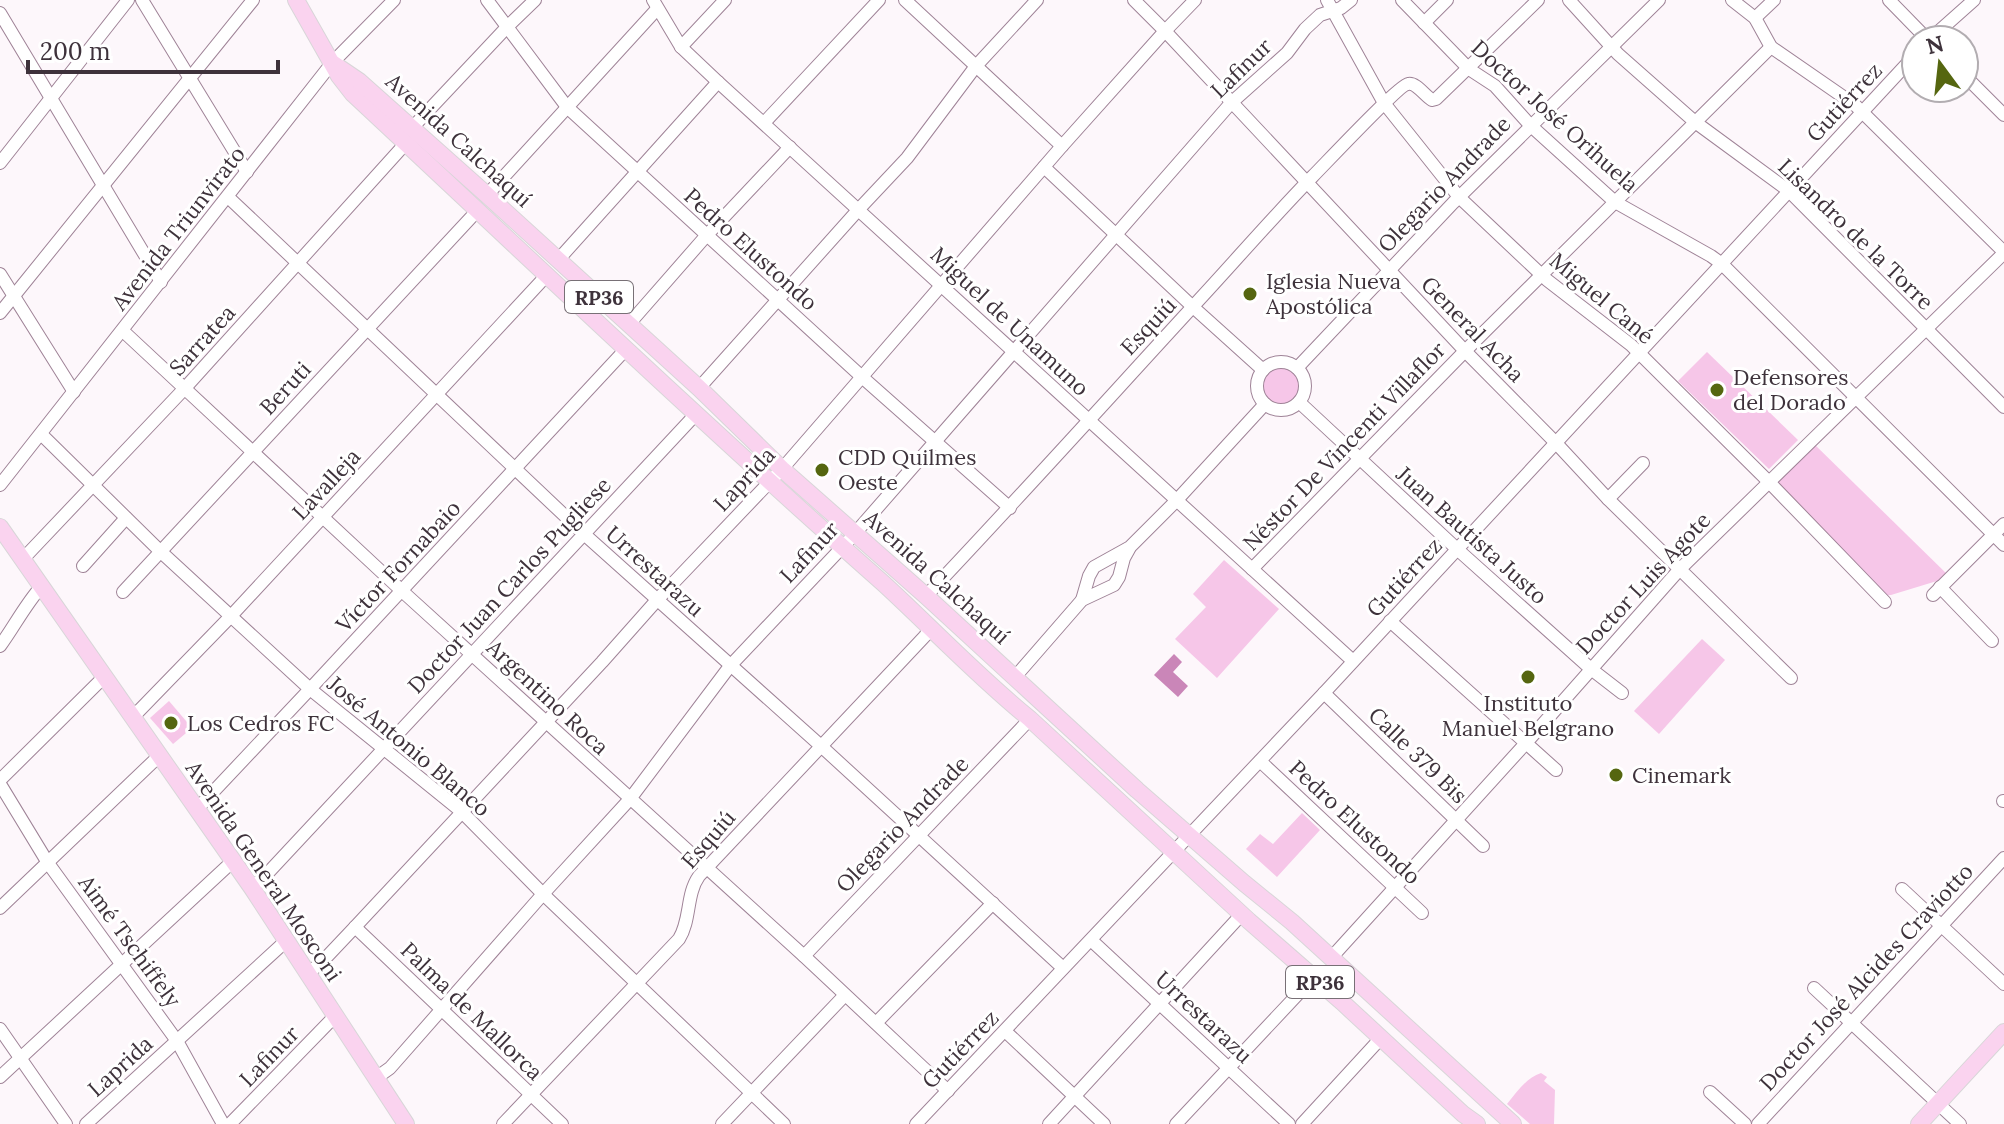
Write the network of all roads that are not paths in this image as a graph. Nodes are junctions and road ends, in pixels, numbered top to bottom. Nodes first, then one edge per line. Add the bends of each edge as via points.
1 (128, 0) edge
2 (142, 0) edge
3 (253, 0) edge
4 (296, 0) edge
5 (394, 0) edge
6 (487, 0) edge
7 (535, 0) edge
8 (725, 0) edge
9 (905, 0) edge
10 (1037, 0) edge
11 (1134, 0) edge
12 (1195, 0) edge
13 (1351, 0) edge
14 (1402, 0) edge
15 (1447, 0) edge
16 (1538, 0) edge
17 (1569, 0) edge
18 (1659, 0) edge
19 (1732, 0) edge
20 (1774, 0) edge
21 (1889, 0) edge
22 (1974, 0) edge
23 (871, 3) edge
24 (655, 4) edge
25 (1329, 5) edge
26 (0, 13) edge
27 (1755, 18) junction
28 (1424, 23) junction
29 (1912, 24) edge
30 (1946, 24) edge
31 (507, 27) junction
32 (1165, 31) junction
33 (681, 47) junction
34 (1771, 47) junction
35 (1611, 48) junction
36 (332, 63) junction
37 (976, 66) junction
38 (1469, 69) junction
39 (1900, 71) edge
40 (191, 79) junction
41 (718, 82) junction
42 (1980, 91) edge
43 (51, 97) junction
44 (1231, 103) junction
45 (1384, 103) junction
46 (567, 107) junction
47 (1861, 111) junction
48 (2004, 115) edge
49 (1695, 122) junction
50 (764, 123) junction
51 (1530, 125) junction
52 (409, 136) junction
53 (1062, 146) junction
54 (790, 147) junction
55 (0, 163) edge
56 (1044, 167) junction
57 (247, 172) junction
58 (637, 172) junction
59 (1307, 182) junction
60 (103, 187) junction
61 (1789, 191) junction
62 (487, 195) junction
63 (228, 197) junction
64 (1459, 197) junction
65 (1615, 202) junction
66 (859, 209) junction
67 (477, 211) junction
68 (1115, 234) junction
69 (706, 236) junction
70 (2004, 252) edge
71 (558, 260) junction
72 (298, 264) junction
73 (1722, 264) junction
74 (1389, 270) junction
75 (0, 274) edge
76 (547, 275) junction
77 (1541, 275) junction
78 (161, 282) junction
79 (942, 285) junction
80 (14, 296) junction
81 (778, 300) junction
82 (1193, 307) junction
83 (0, 313) edge
84 (629, 324) junction
85 (368, 329) junction
86 (1927, 330) junction
87 (123, 331) junction
88 (626, 349) junction
89 (1465, 351) junction
90 (1014, 352) junction
91 (1639, 353) junction
92 (1297, 368) junction
93 (1263, 370) junction
94 (862, 377) junction
95 (185, 388) junction
96 (699, 388) junction
97 (74, 392) junction
98 (437, 394) junction
99 (1856, 396) junction
100 (1299, 402) junction
101 (1265, 404) junction
102 (2004, 407) edge
103 (696, 414) junction
104 (1089, 420) junction
105 (41, 434) junction
106 (934, 442) junction
107 (1556, 443) junction
108 (252, 453) junction
109 (1358, 459) junction
110 (1643, 463) dead end
111 (516, 469) junction
112 (782, 469) junction
113 (1769, 482) junction
114 (769, 483) junction
115 (0, 485) edge
116 (93, 487) junction
117 (1608, 499) junction
118 (1176, 501) junction
119 (1010, 508) junction
120 (322, 517) junction
121 (126, 518) junction
122 (2004, 524) edge
123 (0, 527) edge
124 (855, 533) junction
125 (584, 534) junction
126 (1994, 534) junction
127 (2004, 545) edge
128 (842, 547) junction
129 (1130, 547) junction
130 (1457, 549) junction
131 (160, 551) junction
132 (22, 560) junction
133 (83, 566) dead end
134 (1252, 569) junction
135 (1679, 570) junction
136 (41, 587) junction
137 (402, 591) junction
138 (123, 592) dead end
139 (926, 596) junction
140 (657, 600) junction
141 (1082, 600) junction
142 (1885, 602) dead end
143 (231, 616) junction
144 (1390, 621) junction
145 (928, 631) junction
146 (1992, 641) dead end
147 (0, 646) edge
148 (473, 655) junction
149 (1353, 661) junction
150 (730, 666) junction
151 (1591, 669) junction
152 (104, 677) junction
153 (1015, 677) junction
154 (1791, 678) dead end
155 (310, 689) junction
156 (1324, 693) junction
157 (1622, 693) dead end
158 (132, 718) junction
159 (1030, 719) junction
160 (545, 721) junction
161 (1526, 743) junction
162 (821, 746) junction
163 (383, 749) junction
164 (159, 756) junction
165 (1260, 761) junction
166 (1556, 770) dead end
167 (0, 782) edge
168 (630, 799) junction
169 (197, 809) junction
170 (461, 811) junction
171 (1457, 820) junction
172 (1189, 835) junction
173 (919, 836) junction
174 (1483, 846) dead end
175 (1174, 851) junction
176 (2004, 858) edge
177 (233, 861) junction
178 (48, 863) junction
179 (706, 868) junction
180 (1395, 887) junction
181 (252, 888) junction
182 (1902, 889) dead end
183 (543, 894) junction
184 (993, 903) junction
185 (0, 908) edge
186 (1422, 913) dead end
187 (1242, 914) junction
188 (1940, 926) junction
189 (355, 927) junction
190 (287, 940) junction
191 (1091, 940) junction
192 (804, 956) junction
193 (1331, 958) junction
194 (122, 965) junction
195 (1063, 968) junction
196 (308, 973) junction
197 (1310, 980) junction
198 (636, 983) junction
199 (2004, 984) edge
200 (1814, 988) dead end
201 (845, 995) junction
202 (1160, 1005) junction
203 (441, 1010) junction
204 (336, 1015) junction
205 (876, 1023) junction
206 (1851, 1023) junction
207 (0, 1029) edge
208 (1005, 1031) junction
209 (2004, 1032) edge
210 (177, 1041) junction
211 (1376, 1043) junction
212 (21, 1058) junction
213 (1228, 1068) junction
214 (0, 1077) edge
215 (376, 1078) junction
216 (948, 1091) junction
217 (1710, 1092) dead end
218 (752, 1093) junction
219 (531, 1095) junction
220 (1074, 1096) junction
221 (1938, 1104) junction
222 (1471, 1121) edge
223 (66, 1124) edge
224 (86, 1124) edge
225 (223, 1124) edge
226 (230, 1124) edge
227 (406, 1124) edge
228 (503, 1124) edge
229 (562, 1124) edge
230 (722, 1124) edge
231 (784, 1124) edge
232 (916, 1124) edge
233 (1049, 1124) edge
234 (1104, 1124) edge
235 (1176, 1124) edge
236 (1289, 1124) edge
237 (1302, 1124) edge
238 (1513, 1124) edge
239 (1745, 1124) edge
240 (1758, 1124) edge
241 (1919, 1124) edge
242 (1960, 1124) edge

1 - 43 street
2 - 40 street
3 - 40 street
4 - 36 main road, Avenida Calchaquí / RP36
5 - 36 street, Avenida Triunvirato
6 - 31 street, Pedro Elustondo
7 - 31 street, Sarratea
8 - 33 street
9 - 37 street
10 - 37 street
11 - 32 street, General Acha
12 - 32 street, Laprida
13 - 25 street, Lafinur via 1341,8
14 - 28 street, Doctor José Orihuela
15 - 28 street
16 - 38 street
17 - 35 street, Lisandro de la Torre
18 - 35 street, Olegario Andrade
19 - 27 street
20 - 27 street
21 - 29 street
22 - 30 street
23 - 50 street
24 - 33 street, Miguel de Unamuno
24 - 46 street
25 - 44 street, Lafinur via 1287,53
25 - 45 street, Miguel Cané
26 - 43 street
27 - 34 street
28 - 38 street, Doctor José Orihuela
31 - 46 street, Pedro Elustondo
31 - 52 street, Sarratea
32 - 44 street, General Acha
32 - 53 street, Laprida
33 - 41 street, Miguel de Unamuno
34 - 47 street
34 - 49 street, Néstor De Vincenti Villaflor
35 - 49 street, Lisandro de la Torre
35 - 51 street, Olegario Andrade
36 - 52 main road, Avenida Calchaquí / RP36 via 359,81
36 - 57 street, Avenida Triunvirato
37 - 53 street
37 - 66 street via 907,158
38 - 45 street, Esquiú via 1432,100 1413,84
38 - 51 street, Doctor José Orihuela via 1495,86
39 - 47 street, Gutiérrez
40 - 57 street
40 - 60 street
41 - 50 street, Miguel de Unamuno
41 - 58 street
42 - 48 street
43 - 55 street
43 - 60 street
44 - 59 street, General Acha
44 - 68 street, Lafinur
45 - 59 street, Esquiú
45 - 64 street, Miguel Cané
46 - 58 street, Pedro Elustondo
46 - 62 street
47 - 61 street, Gutiérrez
47 - 70 street
49 - 61 street, Lisandro de la Torre
49 - 65 street, Néstor De Vincenti Villaflor
50 - 54 street, Miguel de Unamuno
51 - 64 street, Olegario Andrade
51 - 65 street, Doctor José Orihuela
52 - 62 main road, Avenida Calchaquí / RP36
52 - 67 main road, Avenida Calchaquí / RP36
52 - 72 street, Sarratea
53 - 56 street, Laprida
54 - 66 street, Miguel de Unamuno
54 - 69 street
56 - 68 street
56 - 79 street, Laprida
57 - 63 street, Avenida Triunvirato
58 - 69 street, Pedro Elustondo
58 - 71 street
59 - 74 street, General Acha
59 - 82 street, Esquiú
60 - 78 street
60 - 80 street
61 - 73 street, Gutiérrez
61 - 86 street, Lisandro de la Torre
62 - 71 main road, Avenida Calchaquí / RP36
63 - 72 street, Urrestarazu
63 - 78 street, Avenida Triunvirato
64 - 74 street, Olegario Andrade
64 - 77 street, Miguel Cané
65 - 73 street, Doctor José Orihuela
65 - 77 street, Néstor De Vincenti Villaflor
66 - 79 street, Miguel de Unamuno
66 - 81 street
67 - 76 main road, Avenida Calchaquí / RP36
67 - 85 street, Beruti
68 - 82 street
68 - 90 street, Lafinur
69 - 81 street, Pedro Elustondo
69 - 84 street
70 - 86 street, Doctor Luis Agote
71 - 84 main road, Avenida Calchaquí / RP36
72 - 85 street, Urrestarazu
72 - 95 street, Sarratea
73 - 91 street, Gutiérrez
73 - 99 street, Doctor José Orihuela
74 - 89 street, General Acha
74 - 92 street, Olegario Andrade
75 - 80 street
76 - 88 main road, Avenida Calchaquí / RP36
76 - 98 street, Lavalleja
77 - 89 street, Néstor De Vincenti Villaflor
77 - 91 street, Miguel Cané
78 - 87 street, Avenida Triunvirato
79 - 90 street, Miguel de Unamuno
79 - 94 street, Laprida
80 - 83 street
80 - 97 street
81 - 94 street, Pedro Elustondo
81 - 96 street
82 - 93 street
82 - 104 street, Esquiú
84 - 96 main road, Avenida Calchaquí / RP36
85 - 98 street, Urrestarazu
85 - 108 street, Beruti
86 - 99 street, Doctor Luis Agote
86 - 102 street, Lisandro de la Torre
87 - 95 street, Argentino Roca
87 - 97 street, Avenida Triunvirato
88 - 103 main road, Avenida Calchaquí / RP36
88 - 111 street, Víctor Fornabaio
89 - 107 street, General Acha
89 - 109 street, Néstor De Vincenti Villaflor
90 - 104 street, Miguel de Unamuno
90 - 106 street, Lafinur
91 - 107 street, Gutiérrez
91 - 113 street, Miguel Cané
92 - 93 street via 1284,362
92 - 100 street via 1305,389
93 - 101 street via 1257,391
94 - 106 street, Pedro Elustondo
94 - 112 street, Laprida
95 - 108 street, Argentino Roca
95 - 116 street, Sarratea
96 - 112 main road, Avenida Calchaquí / RP36
97 - 105 street, Avenida Triunvirato
98 - 111 street, Urrestarazu
98 - 120 street, Lavalleja
99 - 113 street, Doctor Luis Agote
99 - 126 street, Doctor José Orihuela
100 - 101 street via 1278,410
100 - 109 street, Juan Bautista Justo
101 - 118 street
103 - 114 main road, Avenida Calchaquí / RP36
103 - 125 street, Doctor Juan Carlos Pugliese
104 - 118 street, Miguel de Unamuno
104 - 119 street, Esquiú
105 - 115 street, Avenida Triunvirato
105 - 116 street, José Antonio Blanco
106 - 119 street, Pedro Elustondo
106 - 124 street, Lafinur
107 - 117 street, General Acha
107 - 130 street, Gutiérrez
108 - 120 street, Argentino Roca
108 - 131 street, Beruti
109 - 130 street, Juan Bautista Justo
109 - 134 street, Néstor De Vincenti Villaflor
110 - 117 street
111 - 125 street, Urrestarazu
111 - 137 street, Víctor Fornabaio
112 - 114 street, Laprida
112 - 124 main road, Avenida Calchaquí / RP36
113 - 135 street, Doctor Luis Agote
113 - 142 street, Miguel Cané
114 - 128 main road, Avenida Calchaquí / RP36
114 - 140 street, Laprida
116 - 121 street, José Antonio Blanco
116 - 132 street, Sarratea
117 - 135 street, General Acha
118 - 129 street
118 - 134 street, Miguel de Unamuno
119 - 139 street, Esquiú
120 - 137 street, Argentino Roca
120 - 143 street, Lavalleja
121 - 131 street, José Antonio Blanco
121 - 133 street
122 - 126 street
123 - 132 main road, Avenida General Mosconi
124 - 128 street, Lafinur
124 - 139 main road, Avenida Calchaquí / RP36
125 - 140 street, Urrestarazu
125 - 148 street, Doctor Juan Carlos Pugliese
126 - 127 street, Doctor José Orihuela
126 - 146 street via 1937,591
128 - 145 main road, Avenida Calchaquí / RP36
128 - 150 street, Lafinur
129 - 141 street via 1094,567
129 - 141 street via 1114,585
130 - 144 street, Gutiérrez
130 - 151 street, Juan Bautista Justo
131 - 138 street, Beruti
131 - 143 street, José Antonio Blanco
132 - 136 main road, Avenida General Mosconi
134 - 149 street, Miguel de Unamuno
135 - 151 street, Doctor Luis Agote
135 - 154 street, General Acha
136 - 147 street
136 - 152 main road, Avenida General Mosconi
137 - 148 street, Argentino Roca
137 - 155 street, Víctor Fornabaio
139 - 153 main road, Avenida Calchaquí / RP36
140 - 150 street, Urrestarazu
140 - 160 street, Laprida
141 - 153 street
143 - 155 street, José Antonio Blanco
143 - 158 street, Lavalleja
144 - 149 street, Gutiérrez
144 - 161 street
145 - 159 main road, Avenida Calchaquí / RP36
145 - 162 street, Esquiú
148 - 160 street, Argentino Roca
148 - 163 street, Doctor Juan Carlos Pugliese
149 - 156 street, Gutiérrez
150 - 162 street, Urrestarazu
150 - 168 street, Lafinur
151 - 157 street, Juan Bautista Justo
151 - 161 street, Doctor Luis Agote
152 - 158 main road, Avenida General Mosconi
152 - 167 street
153 - 172 main road, Avenida Calchaquí / RP36
155 - 163 street, José Antonio Blanco
155 - 169 street, Víctor Fornabaio
156 - 165 street, Gutiérrez
156 - 171 street, Calle 379 Bis
158 - 164 main road, Avenida General Mosconi
159 - 173 street, Olegario Andrade
159 - 175 main road, Avenida Calchaquí / RP36
160 - 168 street, Argentino Roca
160 - 170 street, Laprida
161 - 166 street
161 - 171 street, Doctor Luis Agote
162 - 173 street, Urrestarazu
162 - 179 street, Esquiú
163 - 170 street, José Antonio Blanco
163 - 181 street, Doctor Juan Carlos Pugliese
164 - 169 main road, Avenida General Mosconi
164 - 178 street
165 - 172 street, Gutiérrez
165 - 180 street, Pedro Elustondo
167 - 178 street, Aimé Tschiffely
168 - 179 street, Argentino Roca
168 - 183 street, Lafinur
169 - 177 main road, Avenida General Mosconi
170 - 183 street, José Antonio Blanco
170 - 189 street, Laprida
171 - 174 street, Calle 379 Bis
171 - 180 street, Doctor Luis Agote
172 - 175 street, Gutiérrez
172 - 193 main road, Avenida Calchaquí / RP36
173 - 184 street, Urrestarazu
173 - 192 street, Olegario Andrade
175 - 187 main road, Avenida Calchaquí / RP36
175 - 191 street, Gutiérrez
176 - 188 street, Doctor José Alcides Craviotto
177 - 181 main road, Avenida General Mosconi
177 - 194 street
178 - 185 street
178 - 194 street, Aimé Tschiffely
179 - 192 street, Argentino Roca
179 - 198 street, Esquiú via 694,885 682,934
180 - 186 street, Pedro Elustondo
180 - 193 street, Doctor Luis Agote
181 - 190 main road, Avenida General Mosconi
182 - 188 street
183 - 198 street, José Antonio Blanco
183 - 203 street, Lafinur
184 - 195 street, Urrestarazu
184 - 205 street
187 - 197 main road, Avenida Calchaquí / RP36
187 - 202 street
188 - 199 street
188 - 206 street, Doctor José Alcides Craviotto
189 - 196 street, Laprida
189 - 203 street, Palma de Mallorca
190 - 196 main road, Avenida General Mosconi
190 - 210 street, Laprida
191 - 195 street, Gutiérrez
191 - 202 street, Urrestarazu
192 - 201 street, Argentino Roca
193 - 238 main road, Avenida Calchaquí / RP36
194 - 210 street, Aimé Tschiffely
194 - 212 street
195 - 208 street, Gutiérrez
196 - 204 main road, Avenida General Mosconi
197 - 211 main road, Avenida Calchaquí / RP36
197 - 213 street
198 - 218 street, José Antonio Blanco
198 - 219 street, Esquiú
200 - 206 street
201 - 205 street, Argentino Roca
201 - 218 street
202 - 213 street, Urrestarazu
202 - 220 street
203 - 215 street, Lafinur
203 - 219 street, Palma de Mallorca
204 - 215 main road, Avenida General Mosconi
204 - 226 street, Lafinur
205 - 216 street, Argentino Roca
206 - 221 street
206 - 240 street, Doctor José Alcides Craviotto
207 - 212 street
208 - 216 street, Gutiérrez
208 - 220 street
209 - 221 main road
210 - 224 street, Laprida
210 - 225 street, Aimé Tschiffely
211 - 222 main road, Avenida Calchaquí / RP36
211 - 237 street
212 - 214 street
212 - 223 street
213 - 235 street
213 - 236 street, Urrestarazu
215 - 227 main road, Avenida General Mosconi
216 - 232 street, Gutiérrez
217 - 239 street
218 - 230 street
218 - 231 street, José Antonio Blanco
219 - 228 street, Esquiú
219 - 229 street, Palma de Mallorca
220 - 233 street
220 - 234 street
221 - 241 main road
221 - 242 street

